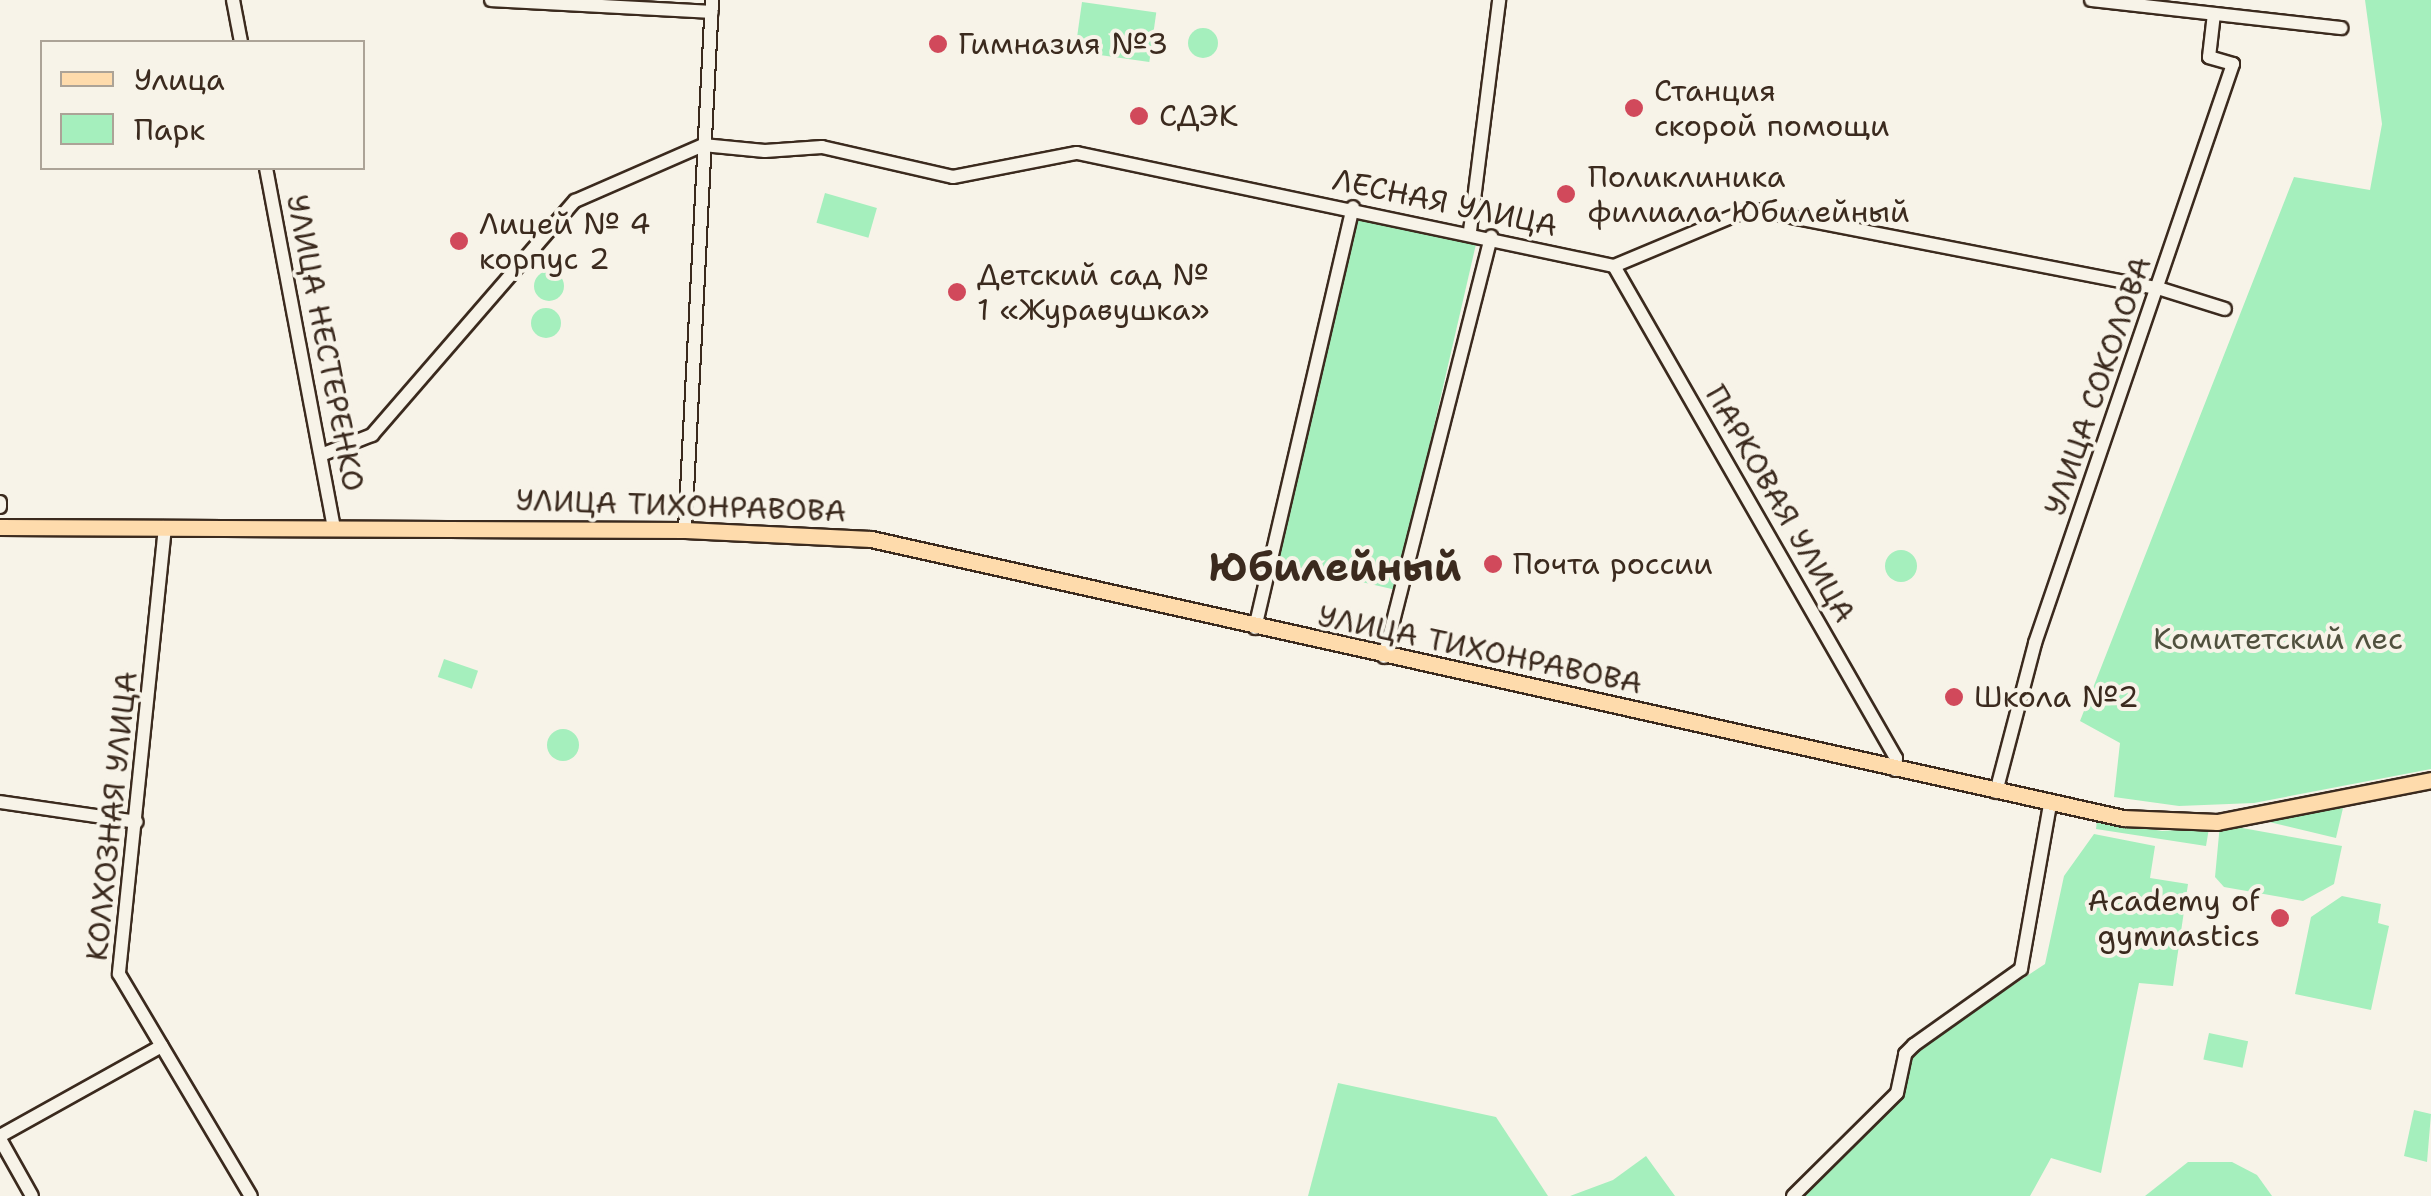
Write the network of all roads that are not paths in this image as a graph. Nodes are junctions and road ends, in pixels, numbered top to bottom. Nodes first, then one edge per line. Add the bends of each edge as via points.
1 (233, 0) edge
2 (491, 0) edge
3 (1499, 0) edge
4 (2090, 0) edge
5 (712, 6) edge
6 (2214, 14) junction
7 (2341, 28) dead end
8 (242, 40) edge
9 (702, 145) junction
10 (266, 170) edge
11 (1353, 207) junction
12 (1470, 232) junction
13 (1491, 236) junction
14 (1614, 266) junction
15 (2158, 288) junction
16 (2226, 309) dead end
17 (321, 455) junction
18 (0, 527) edge
19 (165, 527) junction
20 (334, 527) junction
21 (685, 530) junction
22 (1255, 628) junction
23 (1384, 657) junction
24 (1895, 770) junction
25 (2431, 780) edge
26 (1996, 792) junction
27 (0, 802) edge
28 (2050, 804) junction
29 (137, 822) junction
30 (162, 1046) junction
31 (0, 1138) edge
32 (32, 1196) edge
33 (251, 1196) edge
34 (1793, 1196) edge

1 - 8 street
2 - 5 street
3 - 12 street
4 - 6 street
5 - 9 street
6 - 7 street
6 - 15 street, УЛИЦА СОКОЛОВА via 2209,58 2233,64
9 - 11 street, ЛЕСНАЯ УЛИЦА via 822,147 953,178 1077,153
9 - 17 street via 575,201 372,435
9 - 21 street
10 - 17 street, УЛИЦА НЕСТЕРЕНКО
11 - 12 street, ЛЕСНАЯ УЛИЦА
11 - 22 street
12 - 13 street, ЛЕСНАЯ УЛИЦА
13 - 14 street, ЛЕСНАЯ УЛИЦА
13 - 23 street
14 - 15 street via 1750,209
14 - 24 street, ПАРКОВАЯ УЛИЦА via 1896,758
15 - 16 street
15 - 26 street, УЛИЦА СОКОЛОВА via 2035,643
17 - 20 street, УЛИЦА НЕСТЕРЕНКО
18 - 19 main road, УЛИЦА ТИХОНРАВОВА
19 - 20 main road, УЛИЦА ТИХОНРАВОВА
19 - 29 street, КОЛХОЗНАЯ УЛИЦА
20 - 21 main road, УЛИЦА ТИХОНРАВОВА
21 - 22 main road, УЛИЦА ТИХОНРАВОВА via 871,539
22 - 23 main road, УЛИЦА ТИХОНРАВОВА
23 - 24 main road, УЛИЦА ТИХОНРАВОВА
24 - 26 main road, УЛИЦА ТИХОНРАВОВА
25 - 28 main road, УЛИЦА ТИХОНРАВОВА via 2217,822 2160,824
26 - 28 main road, УЛИЦА ТИХОНРАВОВА
27 - 29 street
28 - 34 street via 2021,969 1914,1044 1904,1054 1898,1093
29 - 30 street, КОЛХОЗНАЯ УЛИЦА via 119,974
30 - 31 street
30 - 33 street, КОЛХОЗНАЯ УЛИЦА
31 - 32 street

